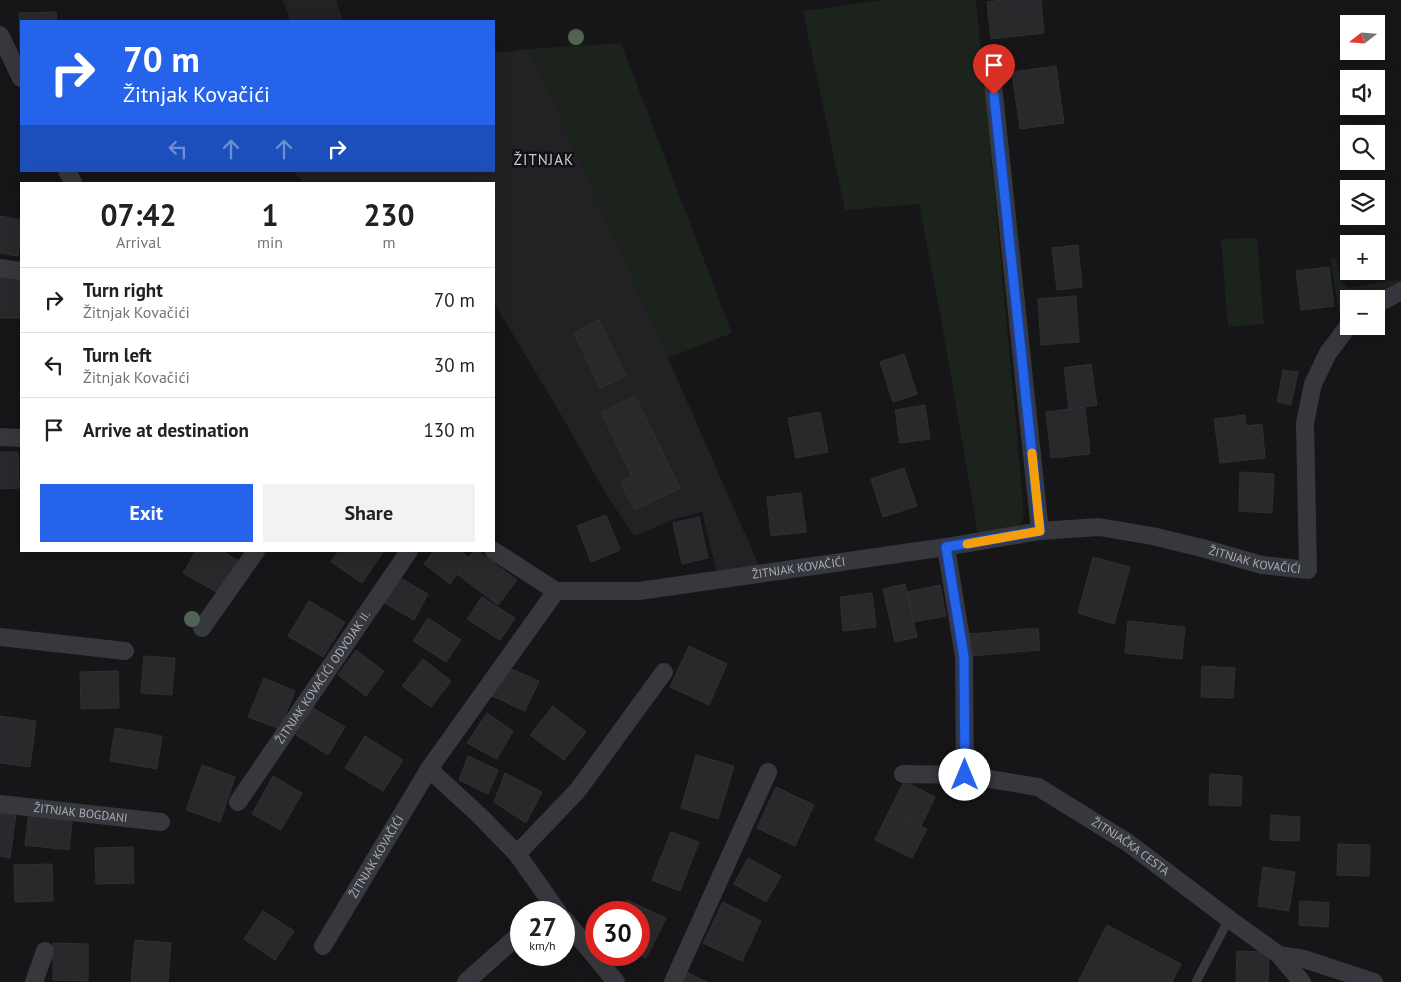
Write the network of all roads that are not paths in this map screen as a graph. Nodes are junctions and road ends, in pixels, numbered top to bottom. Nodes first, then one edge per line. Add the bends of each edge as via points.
1 (0, 35) edge
2 (992, 75) dead end
3 (20, 76) edge
4 (0, 268) edge
5 (20, 270) edge
6 (1401, 291) edge
7 (1385, 300) edge
8 (1342, 335) edge
9 (0, 437) edge
10 (20, 438) edge
11 (1040, 531) junction
12 (946, 547) junction
13 (255, 552) edge
14 (409, 552) edge
15 (495, 552) edge
16 (556, 591) junction
17 (202, 628) dead end
18 (0, 637) edge
19 (125, 651) dead end
20 (664, 672) dead end
21 (429, 769) junction
22 (768, 772) dead end
23 (903, 774) dead end
24 (965, 775) junction
25 (238, 802) dead end
26 (0, 804) edge
27 (161, 822) dead end
28 (517, 854) junction
29 (548, 901) edge
30 (1229, 920) junction
31 (575, 935) edge
32 (510, 943) edge
33 (324, 946) dead end
34 (45, 951) dead end
35 (1279, 955) junction
36 (34, 982) edge
37 (466, 982) edge
38 (616, 982) edge
39 (673, 982) edge
40 (1196, 982) edge
41 (1302, 982) edge
42 (1374, 982) edge

1 - 3 street
2 - 11 street
4 - 5 street
6 - 7 street
8 - 11 street, ŽITNJAK KOVAČIĆI via 1328,353 1313,384 1305,424 1308,570 1262,565 1152,536 1099,527
9 - 10 street
11 - 12 street, ŽITNJAK KOVAČIĆI
12 - 16 street, ŽITNJAK KOVAČIĆI via 639,592
12 - 24 street via 964,657
13 - 17 street
14 - 25 street, ŽITNJAK KOVAČIĆI ODVOJAK II.
15 - 16 street
16 - 21 street, ŽITNJAK KOVAČIĆI
18 - 19 street
20 - 28 street via 578,790
21 - 28 street
21 - 33 street, ŽITNJAK KOVAČIĆI
22 - 39 street
23 - 24 street, ŽITNJAČKA CESTA
24 - 30 street, ŽITNJAČKA CESTA via 1038,787 1127,842
26 - 27 street, ŽITNJAK BOGDANI
28 - 29 street
30 - 35 street, ŽITNJAČKA CESTA
30 - 40 lane
31 - 38 street
32 - 37 street
34 - 36 street
35 - 41 street, ŽITNJAČKA CESTA
35 - 42 street, ŽITNJAČKA CESTA via 1304,959

